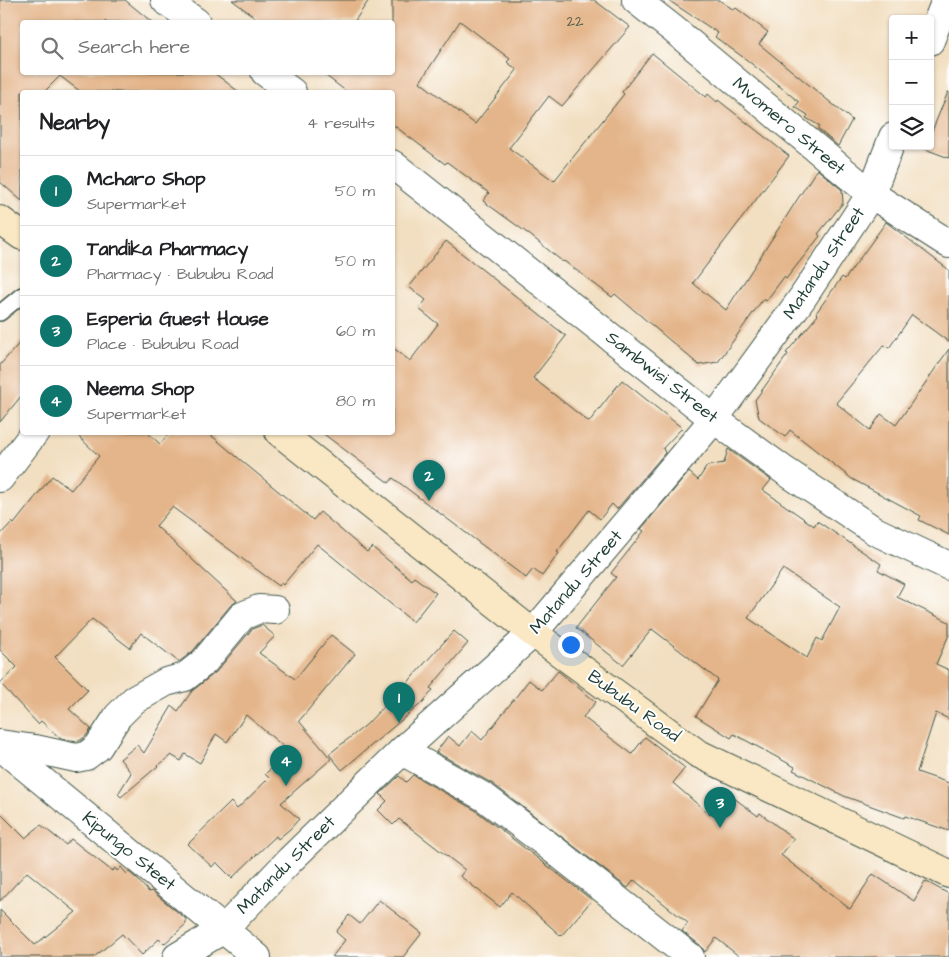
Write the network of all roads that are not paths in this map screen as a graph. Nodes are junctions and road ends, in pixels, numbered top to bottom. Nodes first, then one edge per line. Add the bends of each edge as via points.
1 (165, 0) edge
2 (636, 0) edge
3 (946, 0) edge
4 (193, 20) edge
5 (934, 31) edge
6 (269, 75) edge
7 (289, 90) edge
8 (889, 147) edge
9 (395, 166) edge
10 (871, 194) junction
11 (0, 220) edge
12 (20, 235) edge
13 (949, 244) edge
14 (20, 297) edge
15 (0, 314) edge
16 (714, 419) junction
17 (33, 435) edge
18 (283, 435) edge
19 (0, 478) edge
20 (949, 566) edge
21 (275, 610) dead end
22 (533, 633) junction
23 (0, 745) edge
24 (402, 751) junction
25 (949, 874) edge
26 (224, 929) junction
27 (176, 957) edge
28 (257, 957) edge
29 (690, 957) edge

1 - 4 street
2 - 10 street, Mvomero Street
3 - 5 street
6 - 7 street
8 - 10 street, Matandu Street
9 - 16 street, Sambwisi Street
10 - 13 street, Mvomero Street
10 - 16 street, Matandu Street via 803,297
11 - 12 street
14 - 15 lane
16 - 20 street, Sambwisi Street via 875,531
16 - 22 street, Matandu Street
17 - 19 street
18 - 22 street, Bububu Road
21 - 23 street via 260,608 242,616 204,662 185,677 166,682 134,700 118,716 98,747 86,756 76,758 34,748
22 - 24 street, Matandu Street
22 - 25 street, Bububu Road via 697,753
23 - 26 street, Kipungo Steet
24 - 26 street, Matandu Street
24 - 29 street via 484,797
26 - 27 street, Matandu Street
26 - 28 street, Kipungo Steet

